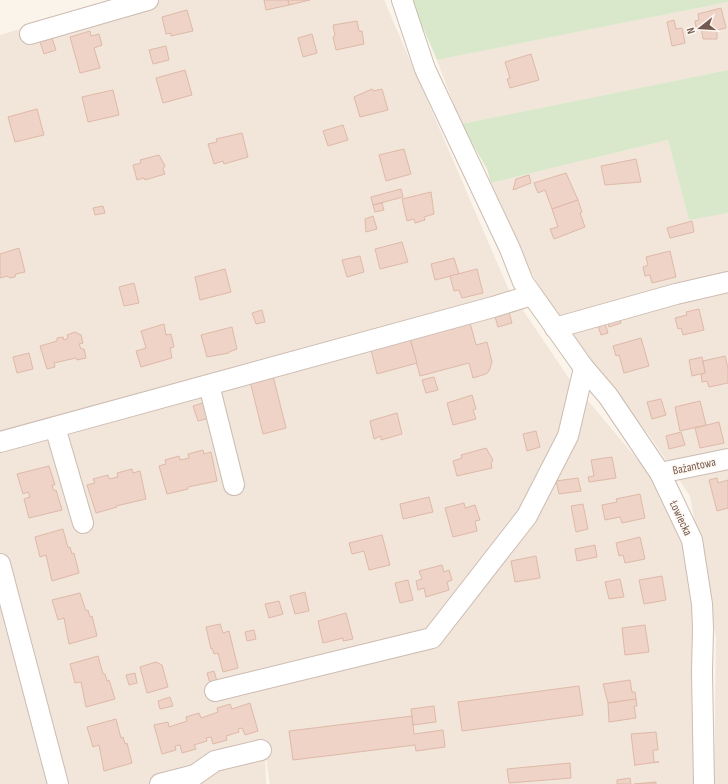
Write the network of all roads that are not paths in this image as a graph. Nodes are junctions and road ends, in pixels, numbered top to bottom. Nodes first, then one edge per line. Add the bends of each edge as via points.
1 (148, 0) edge
2 (402, 0) edge
3 (30, 34) dead end
4 (728, 282) edge
5 (532, 295) junction
6 (555, 328) junction
7 (584, 368) junction
8 (208, 384) junction
9 (55, 427) junction
10 (0, 442) edge
11 (728, 459) edge
12 (660, 473) junction
13 (234, 485) dead end
14 (83, 523) dead end
15 (0, 564) edge
16 (215, 691) dead end
17 (261, 750) dead end
18 (58, 784) edge
19 (160, 784) edge
20 (704, 784) edge

1 - 3 street
2 - 5 street, Łowiecka via 426,69 523,282
4 - 6 street
5 - 6 street, Łowiecka
5 - 8 street
6 - 7 street, Łowiecka
7 - 12 street, Łowiecka via 608,396
7 - 16 street via 568,436 527,516 432,638
8 - 9 street
8 - 13 street
9 - 10 street
9 - 14 street
11 - 12 street, Bażantowa
12 - 20 street, Łowiecka via 692,540 702,604
15 - 18 street
17 - 19 street via 215,761 194,775

